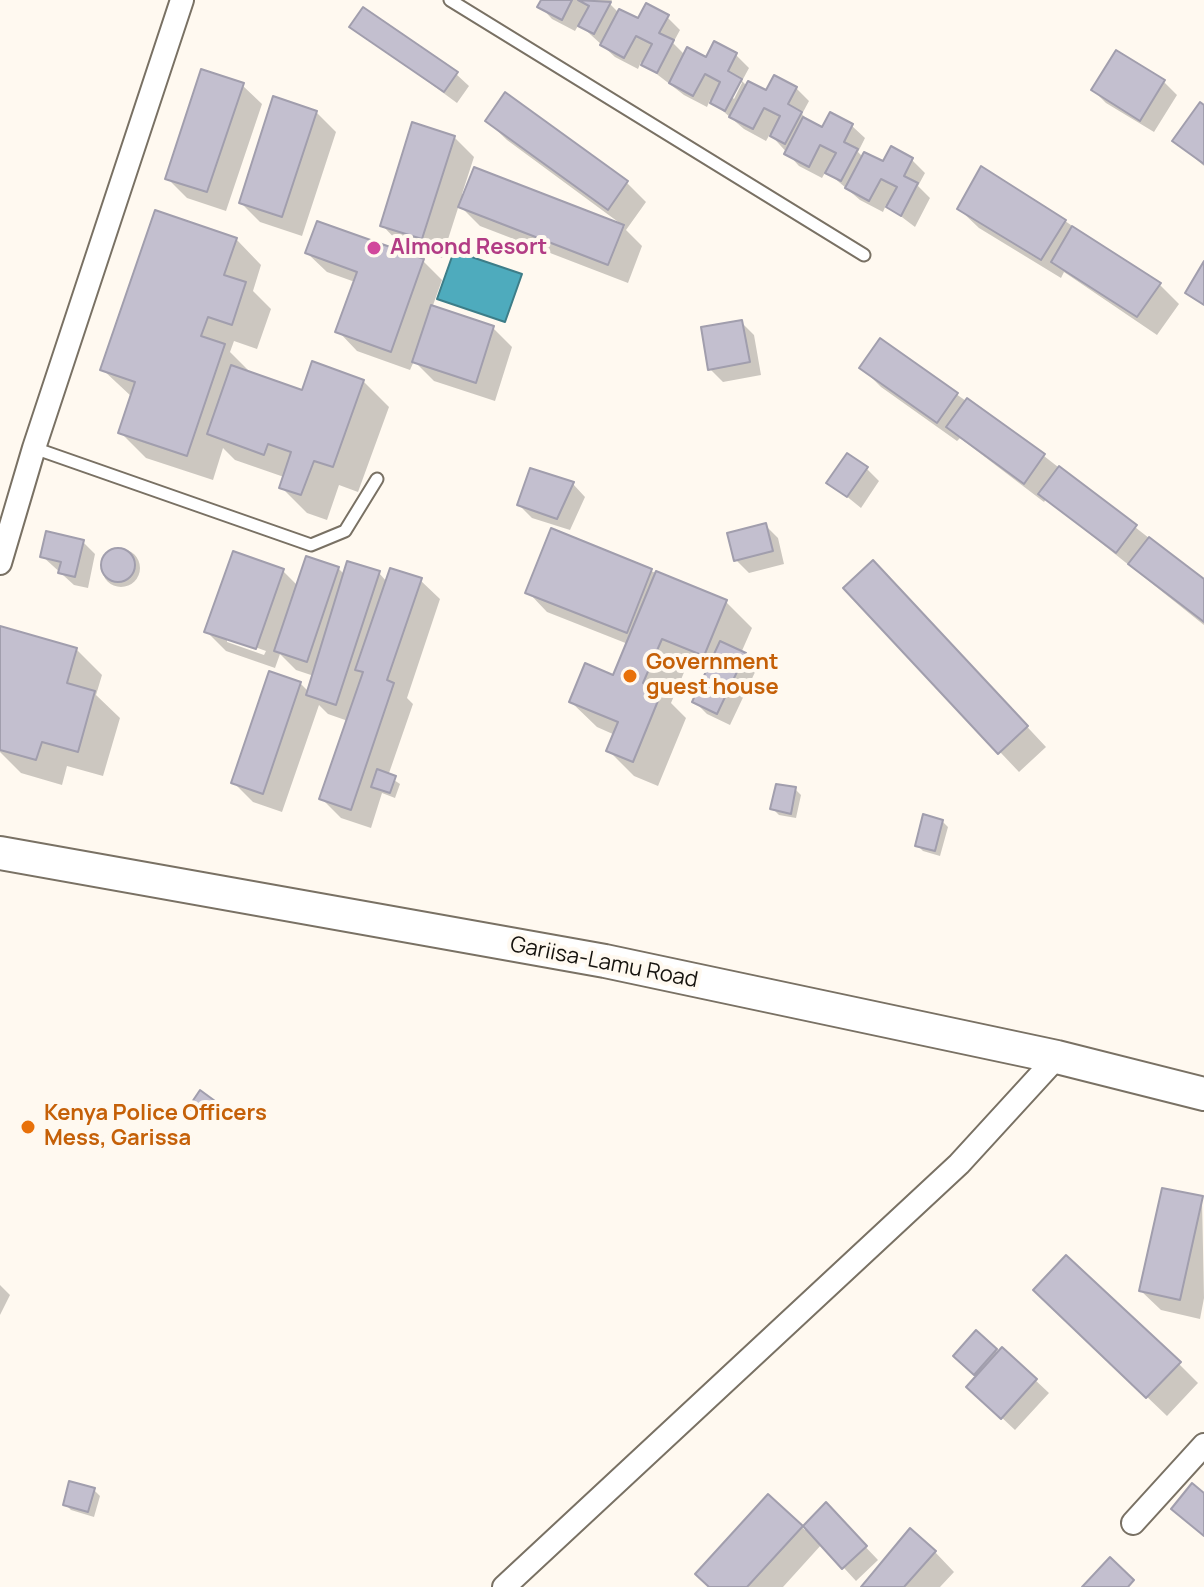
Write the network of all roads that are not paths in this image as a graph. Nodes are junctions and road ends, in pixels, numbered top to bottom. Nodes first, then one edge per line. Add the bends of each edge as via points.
1 (182, 0) edge
2 (450, 0) edge
3 (864, 255) dead end
4 (34, 448) junction
5 (377, 479) dead end
6 (0, 563) edge
7 (0, 853) edge
8 (1057, 1057) junction
9 (1204, 1094) edge
10 (1204, 1445) edge
11 (1133, 1523) dead end
12 (504, 1587) edge

1 - 4 street
2 - 3 lane
4 - 5 lane via 311,545 345,531
4 - 6 street
7 - 8 street, Gariisa-Lamu Road via 605,961
8 - 9 street, Gariisa-Lamu Road
8 - 12 street via 959,1164
10 - 11 street

